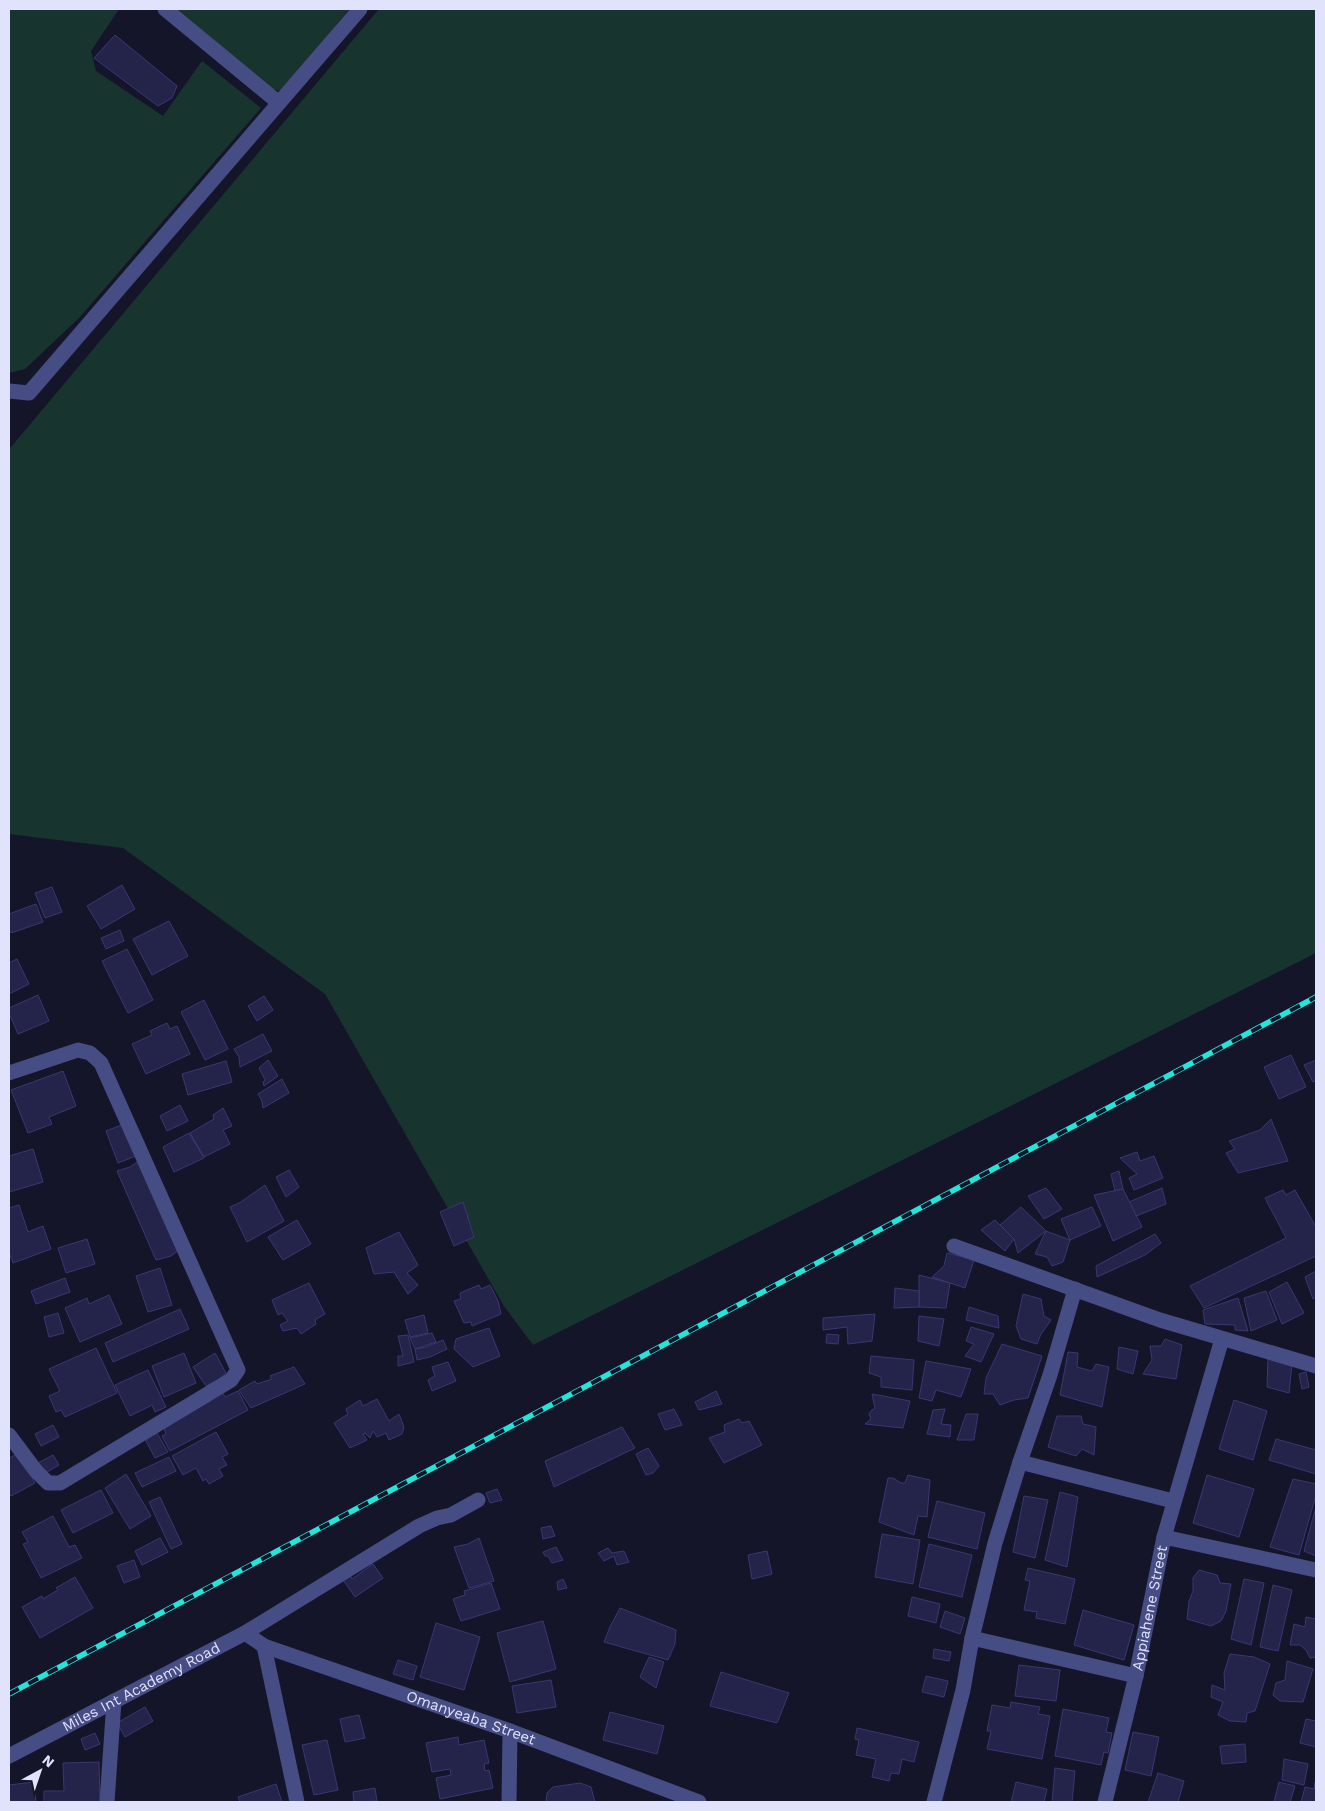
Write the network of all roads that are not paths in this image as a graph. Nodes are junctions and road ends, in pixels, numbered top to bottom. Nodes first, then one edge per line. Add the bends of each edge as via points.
1 (165, 9) edge
2 (360, 9) edge
3 (279, 103) junction
4 (9, 391) edge
5 (9, 1073) edge
6 (954, 1246) dead end
7 (1075, 1289) junction
8 (1222, 1339) junction
9 (1316, 1366) edge
10 (9, 1435) edge
11 (1020, 1462) junction
12 (478, 1500) dead end
13 (1173, 1501) junction
14 (1164, 1537) junction
15 (1316, 1570) edge
16 (245, 1633) junction
17 (972, 1638) junction
18 (264, 1646) junction
19 (1136, 1676) junction
20 (114, 1701) junction
21 (510, 1731) junction
22 (9, 1756) edge
23 (106, 1802) edge
24 (297, 1802) edge
25 (509, 1802) edge
26 (699, 1802) edge
27 (934, 1802) edge
28 (1105, 1802) edge

1 - 3 street
2 - 3 street
3 - 4 street via 29,393
5 - 10 street via 78,1050 90,1053 101,1063 238,1370 231,1380 60,1483 48,1483
6 - 7 street
7 - 8 street
7 - 11 street
8 - 9 street
8 - 13 street
11 - 13 street
11 - 17 street via 995,1543
12 - 16 street, Miles Int Academy Road via 451,1515 419,1526
13 - 14 street
14 - 15 street, Appiahene Street
14 - 19 street, Appiahene Street
16 - 18 street, Omanyeaba Street
16 - 20 street, Miles Int Academy Road
17 - 19 street
17 - 27 street via 963,1690
18 - 21 street, Omanyeaba Street
18 - 24 street
19 - 28 street, Appiahene Street
20 - 22 street, Miles Int Academy Road
20 - 23 street
21 - 25 street
21 - 26 street, Omanyeaba Street

